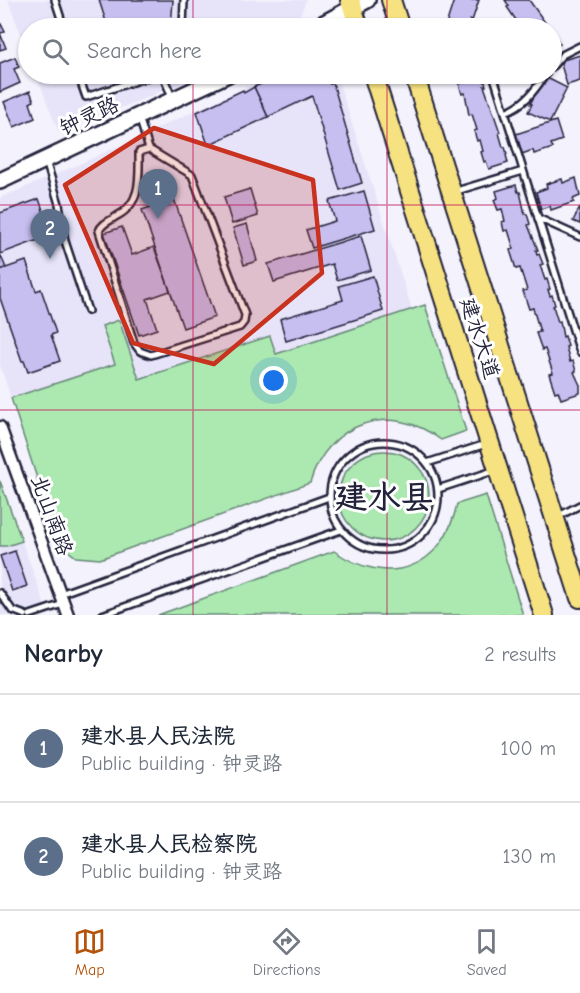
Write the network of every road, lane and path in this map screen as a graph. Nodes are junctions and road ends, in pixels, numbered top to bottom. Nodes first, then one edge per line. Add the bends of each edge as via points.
1 (55, 0) edge
2 (184, 0) edge
3 (391, 0) edge
4 (357, 3) edge
5 (61, 18) edge
6 (183, 18) edge
7 (332, 18) edge
8 (358, 18) edge
9 (397, 18) edge
10 (580, 46) edge
11 (562, 55) edge
12 (81, 84) edge
13 (128, 84) edge
14 (165, 84) edge
15 (207, 84) edge
16 (377, 84) edge
17 (417, 84) edge
18 (496, 84) edge
19 (539, 84) edge
20 (174, 100) junction
21 (505, 112) junction
22 (139, 116) junction
23 (150, 149) junction
24 (45, 159) junction
25 (523, 171) junction
26 (0, 181) edge
27 (452, 193) junction
28 (538, 218) junction
29 (580, 237) edge
30 (88, 311) dead end
31 (580, 352) edge
32 (0, 427) edge
33 (490, 443) junction
34 (427, 463) junction
35 (498, 470) junction
36 (438, 489) junction
37 (329, 497) junction
38 (580, 505) edge
39 (555, 518) junction
40 (341, 530) junction
41 (0, 593) edge
42 (580, 598) edge
43 (65, 608) edge
44 (25, 615) edge
45 (30, 615) edge
46 (102, 615) edge
47 (544, 615) edge

1 - 5 lane
2 - 6 lane
3 - 9 main road
4 - 7 street
4 - 8 main road
10 - 11 lane
12 - 13 lane via 86,97
14 - 20 lane
15 - 20 street, 钟灵路
16 - 33 main road, 建水大道
17 - 27 main road, 建水大道
18 - 21 lane
19 - 21 lane via 521,105
20 - 22 street, 钟灵路
21 - 25 lane
22 - 23 lane
22 - 24 street, 钟灵路
23 - 23 lane via 192,175 244,315 240,327 151,355 140,351 134,343 99,231 101,225 124,213 133,202 138,189 139,152
24 - 26 street, 钟灵路
24 - 30 lane via 59,204 64,241
25 - 27 lane
25 - 28 lane
27 - 39 main road, 建水大道
28 - 29 lane
28 - 31 lane
32 - 43 street, 北山南路
33 - 34 lane
33 - 35 main road, 建水大道
34 - 36 lane
34 - 37 lane via 418,453 398,443 358,447 343,460 332,478
35 - 36 lane
35 - 47 main road, 建水大道
36 - 40 lane via 431,523 407,546 374,550 355,542
37 - 40 lane
37 - 43 lane
38 - 39 lane
39 - 42 main road, 建水大道
40 - 46 lane
41 - 44 lane via 12,610
43 - 45 lane

